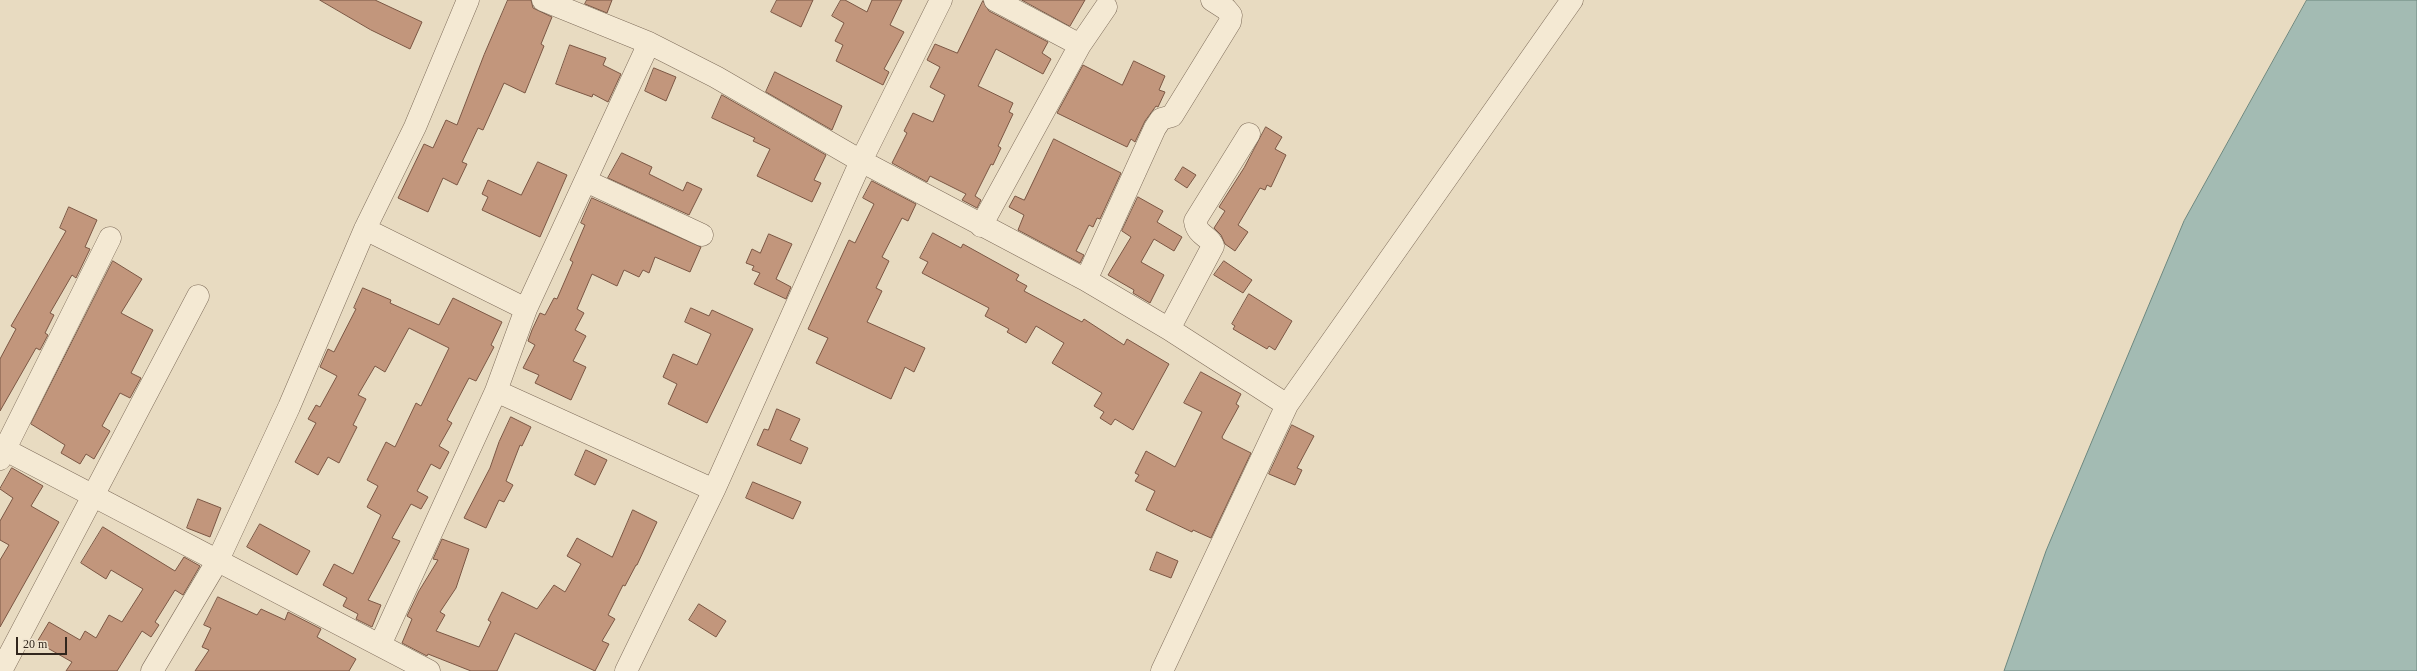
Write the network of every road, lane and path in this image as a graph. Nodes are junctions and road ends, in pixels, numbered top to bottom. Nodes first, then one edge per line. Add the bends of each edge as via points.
1 (468, 0) edge
2 (544, 0) edge
3 (941, 0) edge
4 (995, 0) edge
5 (1212, 0) edge
6 (1572, 0) edge
7 (1106, 7) dead end
8 (649, 43) junction
9 (1080, 45) junction
10 (1249, 134) dead end
11 (861, 161) junction
12 (586, 181) junction
13 (981, 226) junction
14 (365, 230) junction
15 (702, 235) dead end
16 (110, 238) dead end
17 (1086, 280) junction
18 (198, 296) dead end
19 (526, 309) junction
20 (1170, 329) junction
21 (496, 391) junction
22 (1287, 405) junction
23 (2, 452) edge
24 (714, 490) junction
25 (92, 497) junction
26 (218, 560) junction
27 (380, 645) junction
28 (1, 671) edge
29 (152, 671) edge
30 (429, 671) edge
31 (626, 671) edge
32 (1162, 671) edge

1 - 14 street via 415,127
2 - 8 street
3 - 11 street
4 - 9 street
5 - 17 street via 1231,15 1230,22 1172,116 1161,119 1155,128
6 - 22 street
7 - 9 street
8 - 11 street via 716,77
8 - 12 street
9 - 13 street
10 - 20 street via 1195,221 1196,228 1213,246
11 - 13 street
11 - 24 street
12 - 15 street
12 - 19 street
13 - 17 street
14 - 19 street
14 - 26 street via 289,407
16 - 23 street
17 - 20 street
18 - 25 street
19 - 21 street
20 - 22 street
21 - 24 street
21 - 27 street
22 - 32 street
23 - 25 street
24 - 31 street
25 - 26 street
25 - 28 street
26 - 27 street
26 - 29 street
27 - 30 street

